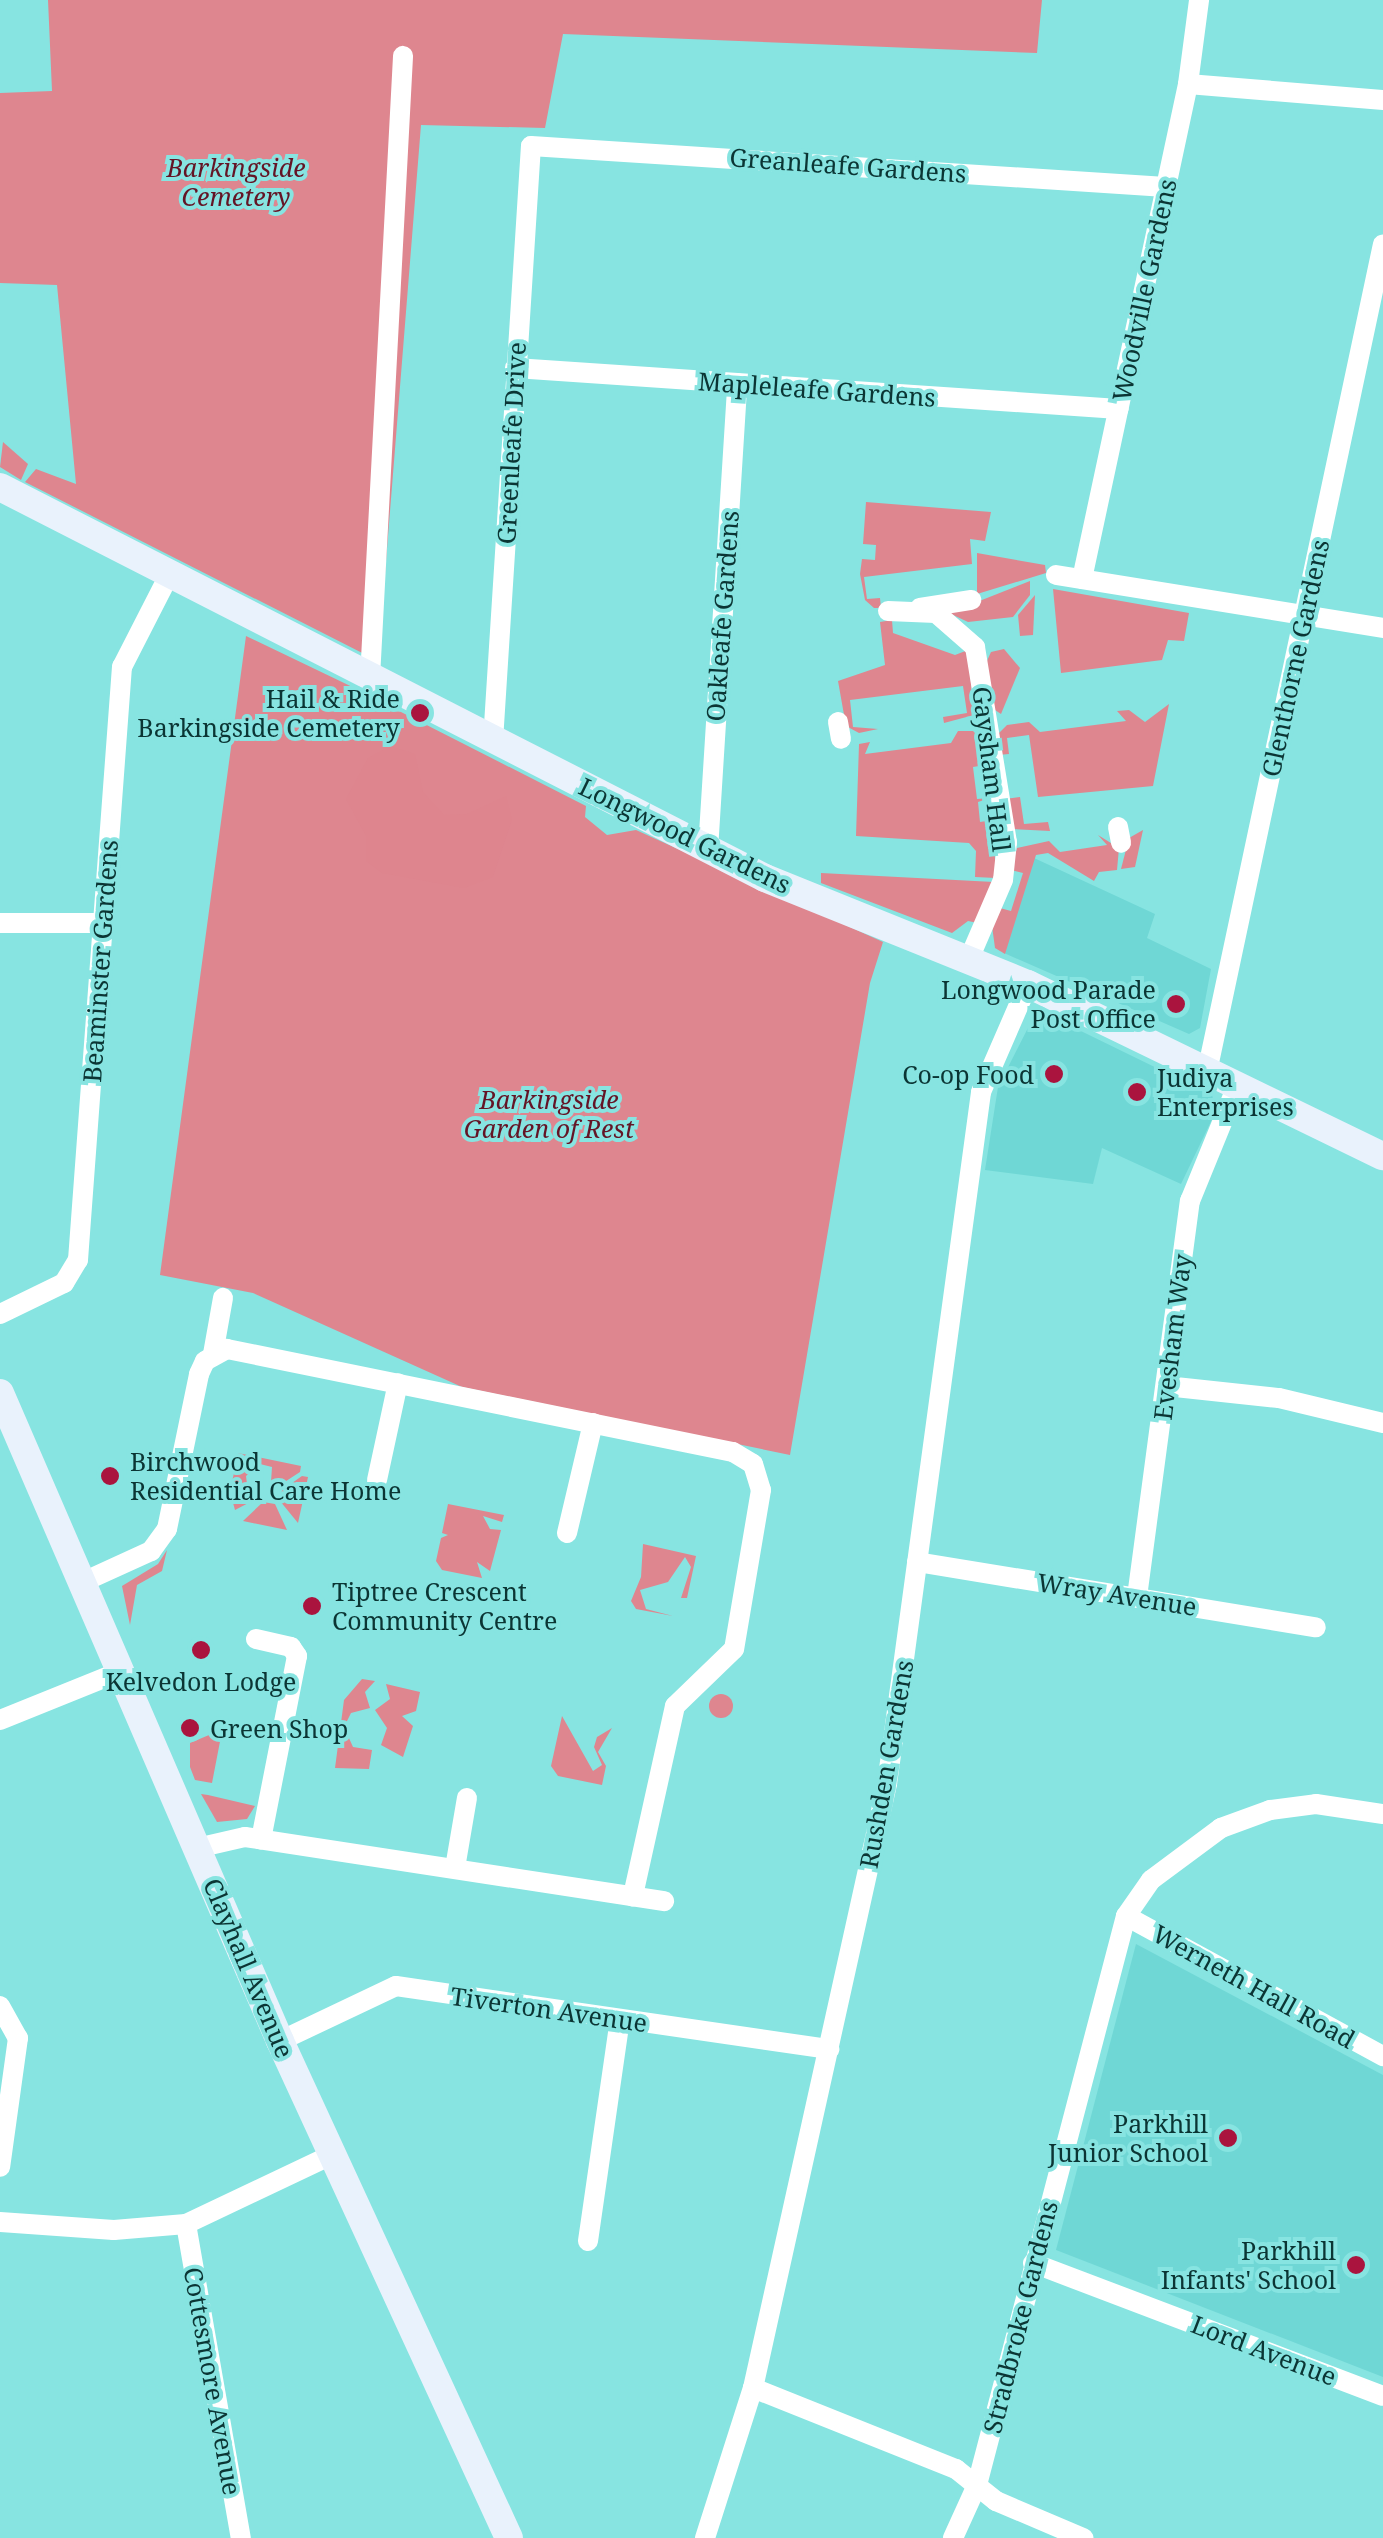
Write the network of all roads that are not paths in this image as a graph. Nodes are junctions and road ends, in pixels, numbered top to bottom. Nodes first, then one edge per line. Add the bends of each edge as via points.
1 (1199, 0) edge
2 (402, 56) dead end
3 (1188, 84) junction
4 (1383, 100) edge
5 (531, 146) joint
6 (1166, 187) junction
7 (1383, 244) edge
8 (515, 368) junction
9 (737, 383) junction
10 (1118, 409) junction
11 (0, 487) edge
12 (1056, 575) dead end
13 (169, 576) junction
14 (1082, 579) junction
15 (971, 600) dead end
16 (913, 609) junction
17 (888, 610) dead end
18 (1304, 614) junction
19 (1383, 628) edge
20 (370, 678) junction
21 (493, 741) junction
22 (708, 850) junction
23 (0, 923) edge
24 (103, 924) junction
25 (969, 959) junction
26 (1028, 984) junction
27 (1207, 1072) junction
28 (1237, 1086) junction
29 (1383, 1156) edge
30 (223, 1298) dead end
31 (0, 1314) edge
32 (214, 1354) junction
33 (398, 1383) junction
34 (1166, 1386) junction
35 (0, 1393) edge
36 (592, 1423) junction
37 (1383, 1423) edge
38 (377, 1480) dead end
39 (567, 1533) dead end
40 (918, 1562) junction
41 (83, 1582) junction
42 (1138, 1597) junction
43 (1316, 1627) dead end
44 (256, 1639) dead end
45 (121, 1672) junction
46 (0, 1720) edge
47 (468, 1798) dead end
48 (1383, 1814) edge
49 (261, 1839) junction
50 (197, 1848) junction
51 (455, 1868) junction
52 (633, 1896) junction
53 (664, 1900) dead end
54 (1126, 1916) junction
55 (0, 2006) edge
56 (620, 2019) junction
57 (280, 2042) junction
58 (829, 2049) junction
59 (1383, 2056) edge
60 (331, 2154) junction
61 (0, 2168) edge
62 (0, 2222) edge
63 (186, 2224) junction
64 (588, 2241) dead end
65 (1034, 2263) junction
66 (753, 2388) junction
67 (1383, 2396) edge
68 (977, 2486) junction
69 (240, 2538) edge
70 (509, 2538) edge
71 (705, 2538) edge
72 (953, 2538) edge
73 (1083, 2538) edge

1 - 3 street, Woodville Gardens
2 - 20 street
3 - 4 street
3 - 6 street, Woodville Gardens
5 - 6 street, Greanleafe Gardens
5 - 8 street, Greenleafe Drive
6 - 10 street, Woodville Gardens
7 - 18 street, Glenthorne Gardens
8 - 9 street, Mapleleafe Gardens
8 - 21 street, Greenleafe Drive
9 - 10 street, Mapleleafe Gardens
9 - 22 street, Oakleafe Gardens
10 - 14 street, Woodville Gardens
11 - 13 street, Longwood Gardens
12 - 14 street
13 - 20 street, Longwood Gardens
13 - 24 street, Beaminster Gardens via 122,667
14 - 18 street
15 - 16 street, Gaysham Hall
16 - 17 street, Gaysham Hall
16 - 25 street, Gaysham Hall via 958,626 975,647 989,721 1006,842 1004,880
18 - 19 street
18 - 27 street, Glenthorne Gardens
20 - 21 street, Longwood Gardens
21 - 22 street, Longwood Gardens
22 - 25 street, Longwood Gardens
23 - 24 street
24 - 31 street, Beaminster Gardens via 78,1260 64,1283
25 - 26 street, Longwood Gardens
26 - 27 street, Longwood Gardens
26 - 40 street, Rushden Gardens via 981,1092
27 - 28 street, Longwood Gardens
28 - 29 street, Longwood Gardens
28 - 34 street, Evesham Way via 1190,1201
30 - 32 street
32 - 33 street via 241,1350
32 - 41 street via 198,1374 167,1529 151,1550
33 - 36 street
33 - 38 street
34 - 37 street via 1279,1398
34 - 42 street, Evesham Way
35 - 41 street, Clayhall Avenue
36 - 39 street
36 - 52 street via 733,1452 753,1464 762,1490 734,1649 675,1706
40 - 42 street, Wray Avenue
40 - 58 street, Rushden Gardens via 890,1767
41 - 45 street, Clayhall Avenue
42 - 43 street, Wray Avenue
44 - 49 street via 291,1647 296,1656
45 - 46 street
45 - 50 street, Clayhall Avenue
47 - 51 street
48 - 54 street, Stradbroke Gardens via 1316,1804 1270,1810 1221,1828 1150,1880
49 - 50 street via 232,1837
49 - 51 street
50 - 57 street, Clayhall Avenue
51 - 52 street
52 - 53 street
54 - 59 street, Werneth Hall Road
54 - 65 street, Stradbroke Gardens
55 - 61 street via 18,2038
56 - 57 street, Tiverton Avenue via 396,1986
56 - 58 street, Tiverton Avenue
56 - 64 street
57 - 60 street, Clayhall Avenue
58 - 66 street, Rushden Gardens
60 - 63 street
60 - 70 street, Clayhall Avenue
62 - 63 street via 114,2230
63 - 69 street, Cottesmore Avenue
65 - 67 street, Lord Avenue
65 - 68 street, Stradbroke Gardens
66 - 68 street via 956,2469
66 - 71 street, Rushden Gardens
68 - 72 street, Stradbroke Gardens
68 - 73 street via 996,2501

